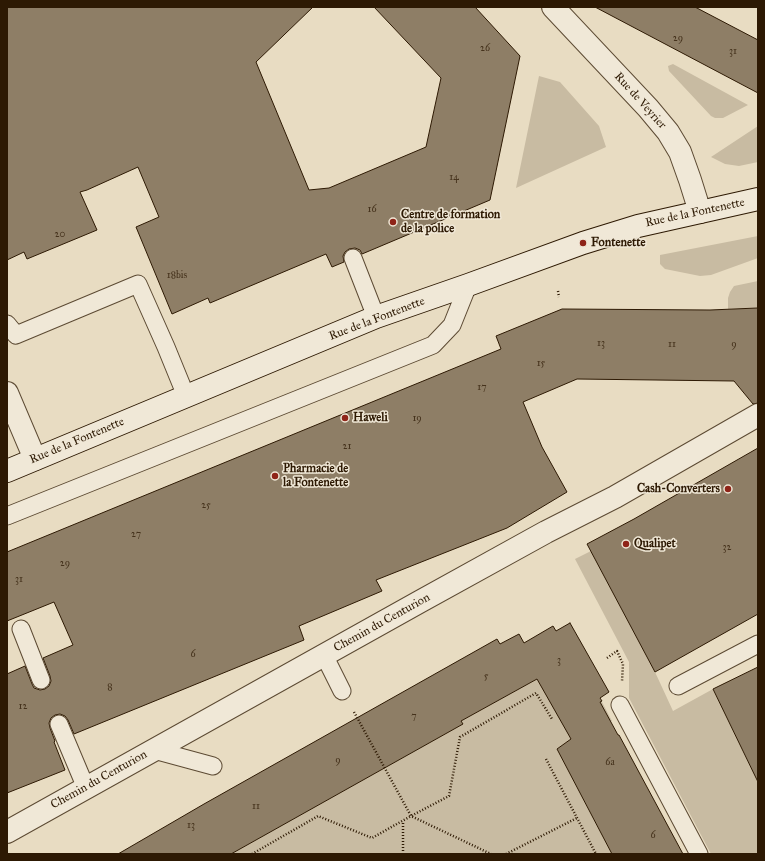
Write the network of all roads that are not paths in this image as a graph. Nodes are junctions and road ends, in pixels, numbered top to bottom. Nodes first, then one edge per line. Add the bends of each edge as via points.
1 (553, 7) edge
2 (758, 199) edge
3 (700, 212) junction
4 (353, 258) dead end
5 (468, 286) junction
6 (376, 317) junction
7 (7, 324) edge
8 (7, 393) edge
9 (186, 396) junction
10 (758, 414) edge
11 (35, 459) junction
12 (7, 471) edge
13 (7, 516) edge
14 (21, 628) dead end
15 (758, 644) edge
16 (324, 655) junction
17 (41, 680) dead end
18 (678, 686) dead end
19 (342, 691) road end
20 (620, 705) road end
21 (59, 724) dead end
22 (154, 750) junction
23 (212, 766) dead end
24 (86, 788) junction
25 (7, 832) edge
26 (699, 854) edge

1 - 3 street, Rue de Veyrier via 668,132 680,152
2 - 3 street, Rue de la Fontenette
3 - 5 street, Rue de la Fontenette via 638,226 583,243
4 - 6 lane
5 - 6 street, Rue de la Fontenette
5 - 13 lane via 452,324 434,345
6 - 9 street, Rue de la Fontenette
7 - 9 lane via 16,335 138,284
8 - 11 street
9 - 11 street, Rue de la Fontenette
10 - 16 street, Chemin du Centurion via 616,497 546,532
11 - 12 street, Rue de la Fontenette
14 - 17 lane
15 - 18 lane
16 - 19 lane
16 - 22 street, Chemin du Centurion
20 - 26 lane
21 - 24 lane
22 - 23 lane
22 - 24 street, Chemin du Centurion
24 - 25 street, Chemin du Centurion

